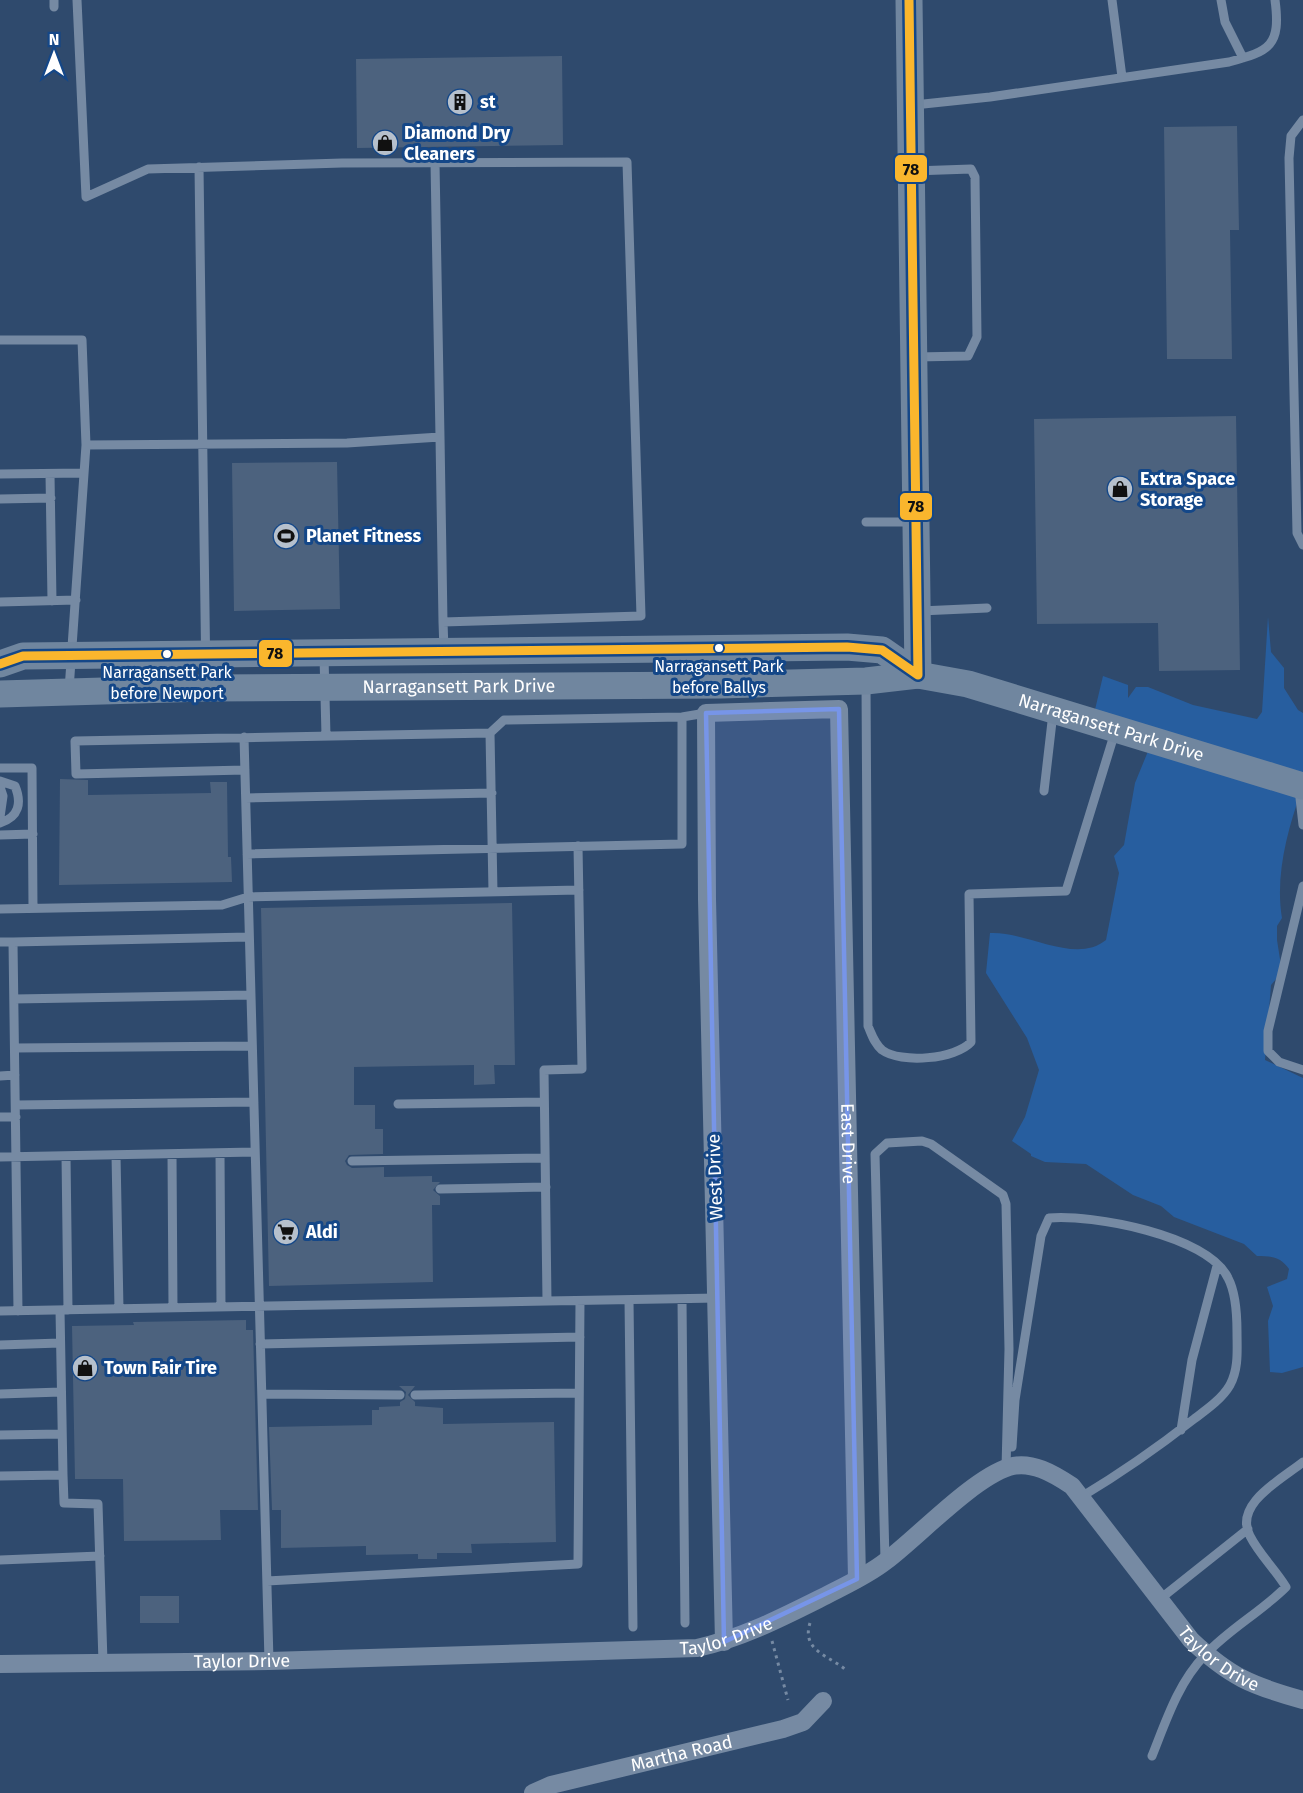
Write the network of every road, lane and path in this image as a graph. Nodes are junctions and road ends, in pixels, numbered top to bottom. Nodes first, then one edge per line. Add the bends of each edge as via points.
1 (77, 0) edge
2 (909, 0) edge
3 (1113, 0) edge
4 (1221, 0) edge
5 (1275, 0) edge
6 (1243, 58) junction
7 (1122, 77) junction
8 (912, 106) junction
9 (1303, 120) edge
10 (435, 163) junction
11 (199, 167) junction
12 (913, 171) junction
13 (0, 340) edge
14 (916, 357) junction
15 (440, 437) junction
16 (86, 446) junction
17 (203, 446) junction
18 (84, 473) junction
19 (0, 474) edge
20 (50, 474) junction
21 (51, 498) junction
22 (0, 499) edge
23 (866, 522) dead end
24 (917, 522) junction
25 (1303, 545) edge
26 (76, 600) junction
27 (52, 601) junction
28 (0, 602) edge
29 (987, 608) dead end
30 (918, 612) junction
31 (443, 622) junction
32 (444, 652) junction
33 (324, 654) junction
34 (206, 655) junction
35 (70, 656) junction
36 (0, 664) edge
37 (918, 675) junction
38 (866, 681) junction
39 (325, 687) junction
40 (206, 688) junction
41 (69, 691) junction
42 (0, 694) edge
43 (1053, 711) junction
44 (706, 713) junction
45 (682, 717) junction
46 (1116, 729) junction
47 (490, 733) junction
48 (326, 736) junction
49 (244, 737) junction
50 (0, 768) edge
51 (245, 770) junction
52 (0, 781) edge
53 (1301, 785) edge
54 (0, 787) edge
55 (1044, 791) dead end
56 (492, 794) junction
57 (246, 798) junction
58 (0, 817) edge
59 (0, 823) edge
60 (1303, 825) edge
61 (33, 834) junction
62 (0, 835) edge
63 (578, 846) junction
64 (492, 848) junction
65 (247, 854) junction
66 (1303, 886) edge
67 (579, 890) junction
68 (493, 892) junction
69 (248, 897) junction
70 (36, 908) junction
71 (0, 909) edge
72 (249, 937) junction
73 (0, 942) edge
74 (13, 942) junction
75 (251, 995) junction
76 (14, 999) junction
77 (252, 1046) junction
78 (15, 1048) junction
79 (1303, 1070) edge
80 (15, 1075) junction
81 (0, 1076) edge
82 (254, 1102) junction
83 (544, 1102) junction
84 (398, 1104) dead end
85 (16, 1106) junction
86 (0, 1117) edge
87 (16, 1117) junction
88 (255, 1152) junction
89 (220, 1153) junction
90 (172, 1154) junction
91 (116, 1155) junction
92 (66, 1156) junction
93 (0, 1157) edge
94 (17, 1157) junction
95 (545, 1158) junction
96 (352, 1161) dead end
97 (546, 1187) junction
98 (440, 1189) dead end
99 (1217, 1266) junction
100 (682, 1299) junction
101 (718, 1299) junction
102 (580, 1300) junction
103 (629, 1300) junction
104 (548, 1301) junction
105 (260, 1306) junction
106 (221, 1307) junction
107 (173, 1308) junction
108 (119, 1309) junction
109 (64, 1310) junction
110 (0, 1311) edge
111 (18, 1311) junction
112 (580, 1337) junction
113 (60, 1343) junction
114 (260, 1344) junction
115 (0, 1345) edge
116 (61, 1392) junction
117 (579, 1393) junction
118 (0, 1394) edge
119 (262, 1394) junction
120 (400, 1395) dead end
121 (415, 1395) dead end
122 (1181, 1430) junction
123 (62, 1434) junction
124 (0, 1435) edge
125 (1303, 1462) edge
126 (1008, 1467) junction
127 (63, 1475) junction
128 (0, 1476) edge
129 (1081, 1497) junction
130 (1248, 1529) junction
131 (100, 1556) junction
132 (0, 1560) edge
133 (885, 1563) junction
134 (858, 1579) junction
135 (267, 1581) junction
136 (1160, 1599) junction
137 (811, 1618) dead end
138 (685, 1623) dead end
139 (767, 1625) junction
140 (633, 1627) dead end
141 (724, 1642) junction
142 (1206, 1653) junction
143 (269, 1661) junction
144 (103, 1662) junction
145 (0, 1664) edge
146 (846, 1670) dead end
147 (788, 1700) dead end
148 (1303, 1700) edge
149 (823, 1701) dead end
150 (1152, 1756) dead end
151 (533, 1793) edge

1 - 11 lane via 86,197 148,168
2 - 8 street
3 - 7 lane
4 - 6 lane via 1225,22
5 - 6 lane via 1272,43 1260,54
6 - 7 lane
7 - 8 lane
8 - 12 street
9 - 25 lane via 1291,136 1290,158 1297,533
10 - 11 lane
10 - 15 lane
10 - 31 lane via 627,162 641,605 641,616
11 - 17 lane
12 - 14 street
12 - 14 lane via 971,169 975,177 974,348 968,356
13 - 16 lane via 82,340
14 - 24 street
15 - 17 lane
15 - 31 lane
16 - 17 lane
16 - 18 lane
17 - 34 lane
18 - 20 lane
18 - 26 lane
19 - 20 lane
20 - 21 lane
21 - 22 lane
21 - 27 lane
23 - 24 lane
24 - 30 street
26 - 27 lane
26 - 35 lane
27 - 28 lane
29 - 30 lane
30 - 37 street
31 - 32 lane
32 - 33 street, Narragansett Park Drive
32 - 37 street, Narragansett Park Drive via 847,647 882,650
33 - 34 street, Narragansett Park Drive
33 - 39 lane
34 - 35 street, Narragansett Park Drive
34 - 40 lane
35 - 36 street, Narragansett Park Drive via 23,656
35 - 41 lane
37 - 38 street, Narragansett Park Drive
37 - 43 street, Narragansett Park Drive via 968,684
38 - 39 street, Narragansett Park Drive
38 - 46 lane via 868,1026 875,1043 896,1057 944,1056 963,1050 971,1042 969,894 1066,891
39 - 40 street, Narragansett Park Drive
39 - 48 lane
40 - 41 street, Narragansett Park Drive
41 - 42 street, Narragansett Park Drive
43 - 46 street, Narragansett Park Drive
43 - 55 lane
44 - 45 lane
44 - 101 street, West Drive
44 - 134 street, East Drive via 839,709
45 - 47 lane via 504,720
45 - 63 lane via 682,844
46 - 53 street, Narragansett Park Drive
47 - 48 lane
47 - 56 lane
48 - 49 lane
49 - 51 lane
49 - 51 lane via 75,741 76,774
50 - 61 lane via 32,768
51 - 57 lane
52 - 59 lane via 15,786 20,799 9,820
53 - 60 lane
54 - 58 lane
56 - 57 lane
56 - 64 lane
57 - 65 lane
61 - 62 lane
61 - 70 lane
63 - 64 lane
63 - 67 lane
64 - 65 lane
64 - 68 lane
65 - 69 lane
66 - 79 lane via 1268,1031 1268,1050 1279,1062
67 - 68 lane
67 - 83 lane via 582,1069 544,1070
68 - 69 lane
69 - 70 lane via 222,905
69 - 72 lane
70 - 71 lane
72 - 74 lane
72 - 75 lane
73 - 74 lane
74 - 76 lane
75 - 76 lane
75 - 77 lane
76 - 78 lane
77 - 78 lane
77 - 82 lane
78 - 80 lane
80 - 81 lane
80 - 85 lane
82 - 85 lane
82 - 88 lane
83 - 84 lane
83 - 95 lane
85 - 87 lane
86 - 87 lane
87 - 94 lane
88 - 89 lane
88 - 105 lane
89 - 90 lane
89 - 106 lane
90 - 91 lane
90 - 107 lane
91 - 92 lane
91 - 108 lane
92 - 94 lane
92 - 109 lane
93 - 94 lane
94 - 111 lane
95 - 96 lane
95 - 97 lane
97 - 98 lane
97 - 104 lane
99 - 122 lane via 1192,1360
99 - 122 lane via 1228,1277 1237,1316 1237,1370 1229,1387
99 - 126 lane via 1195,1247 1161,1234 1066,1216 1048,1218 1041,1236
100 - 101 lane
100 - 103 lane
100 - 138 lane
101 - 141 street, West Drive
102 - 103 lane
102 - 104 lane
102 - 112 lane
103 - 140 lane
104 - 105 lane
105 - 106 lane
105 - 114 lane
106 - 107 lane
107 - 108 lane
108 - 109 lane
109 - 111 lane
109 - 113 lane
110 - 111 lane
112 - 114 lane
112 - 117 lane
113 - 115 lane
113 - 116 lane
114 - 119 lane
116 - 118 lane
116 - 123 lane
117 - 121 lane
117 - 135 lane via 578,1564
119 - 120 lane
119 - 135 lane
122 - 129 lane via 1148,1456
123 - 124 lane
123 - 127 lane
125 - 130 lane via 1252,1504 1246,1518
126 - 129 street, Taylor Drive via 1032,1466 1053,1474
126 - 133 street, Taylor Drive via 983,1480
126 - 133 lane via 1009,1349 1003,1195 931,1144 886,1143 875,1154
127 - 128 lane
127 - 131 lane via 64,1503 98,1504
129 - 136 street, Taylor Drive
130 - 136 lane
130 - 142 lane via 1286,1587
131 - 132 lane
131 - 144 lane
133 - 134 street, Taylor Drive
134 - 139 street, Taylor Drive
135 - 143 lane
136 - 142 street, Taylor Drive
137 - 146 path via 807,1633 814,1648
139 - 141 street, Taylor Drive
139 - 147 path
141 - 143 street, Taylor Drive via 697,1648
142 - 148 street, Taylor Drive via 1230,1674 1255,1687
142 - 150 lane via 1182,1685
143 - 144 street, Taylor Drive
144 - 145 street, Taylor Drive
149 - 151 street, Martha Road via 803,1722 783,1729 578,1778

